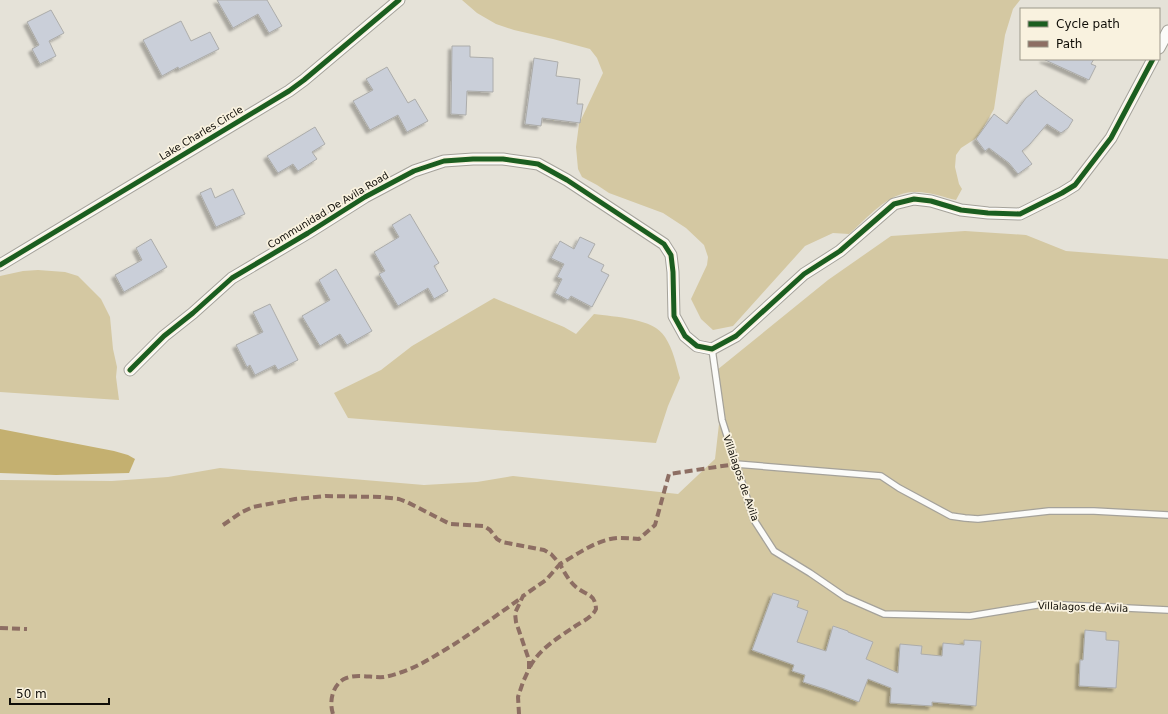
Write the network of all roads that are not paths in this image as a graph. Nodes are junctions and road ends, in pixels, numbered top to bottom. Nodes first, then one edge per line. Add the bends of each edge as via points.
1 (399, 0) edge
2 (1168, 32) edge
3 (1160, 46) edge
4 (1152, 60) edge
5 (0, 265) edge
6 (712, 349) junction
7 (130, 370) dead end
8 (736, 464) junction
9 (1168, 515) edge
10 (1168, 610) edge

1 - 5 street, Lake Charles Circle via 304,80
2 - 3 street
4 - 6 street via 1111,138 1075,185 1020,214 988,214 914,199 894,204 840,251 804,274 736,336
6 - 7 street, Communidad De Avila Road via 697,346 685,336 674,316 671,255 664,244 567,180 538,164 503,159 473,159 444,161 414,171 365,197 232,278 164,336
6 - 8 lane, Villalagos de Avila via 722,420
8 - 9 lane via 881,476 951,516 965,518 978,519 1049,511
8 - 10 lane, Villalagos de Avila via 754,520 774,551 845,597 884,614 970,616 1042,604

